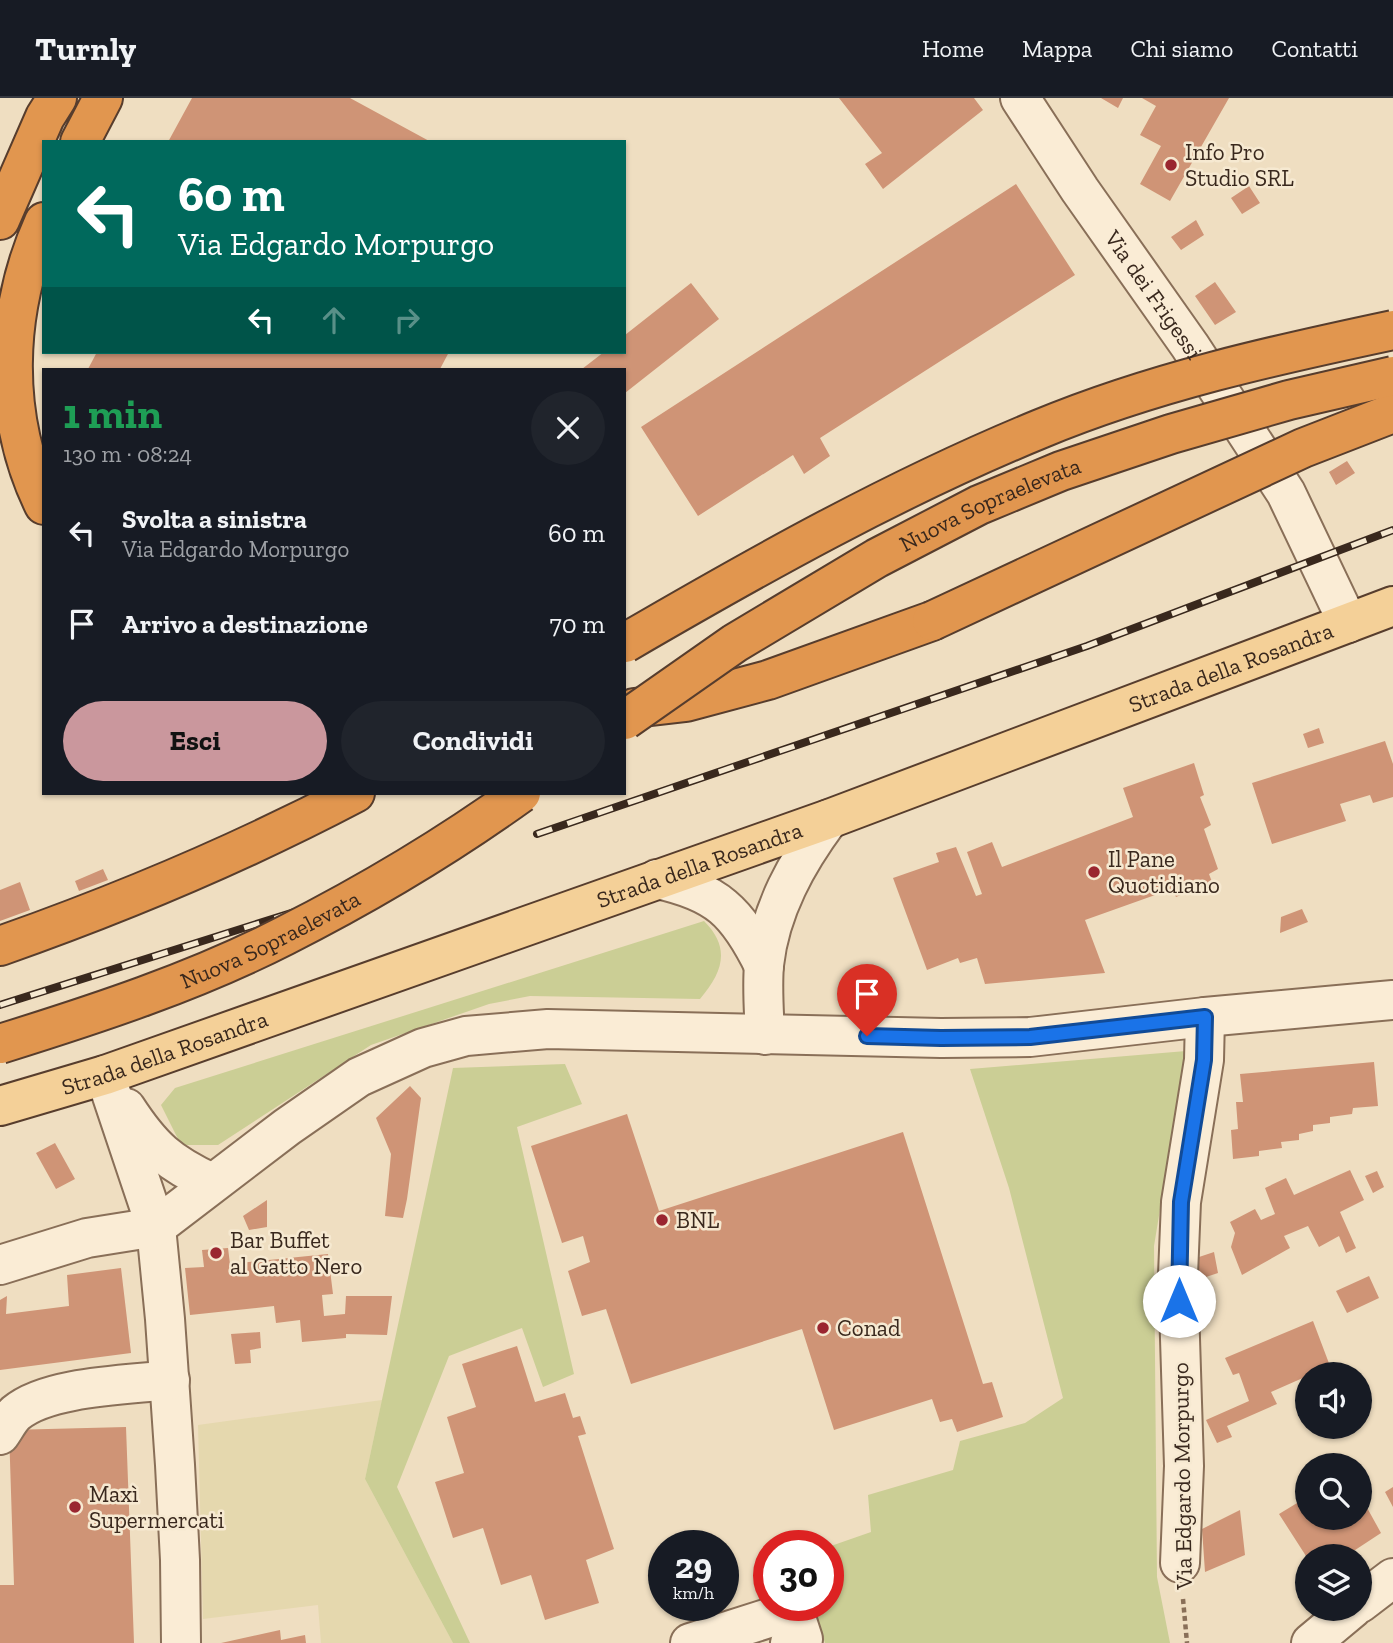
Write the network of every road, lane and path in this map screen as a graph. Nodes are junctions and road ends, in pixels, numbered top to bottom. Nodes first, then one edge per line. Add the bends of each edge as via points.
1 (57, 98) edge
2 (103, 98) edge
3 (1020, 98) edge
4 (81, 140) edge
5 (0, 220) edge
6 (42, 228) edge
7 (1393, 330) edge
8 (1393, 376) edge
9 (1393, 413) edge
10 (42, 501) edge
11 (1393, 606) edge
12 (1349, 622) junction
13 (626, 642) edge
14 (626, 709) edge
15 (626, 719) edge
16 (351, 795) edge
17 (518, 795) edge
18 (829, 819) junction
19 (657, 879) junction
20 (0, 946) edge
21 (764, 966) junction
22 (1393, 1000) edge
23 (1205, 1017) junction
24 (765, 1035) junction
25 (0, 1044) edge
26 (105, 1075) junction
27 (0, 1105) edge
28 (212, 1183) junction
29 (156, 1227) junction
30 (0, 1265) edge
31 (170, 1381) junction
32 (0, 1434) edge
33 (1180, 1563) joint
34 (1393, 1578) edge
35 (1372, 1594) edge
36 (784, 1621) edge
37 (1337, 1621) edge
38 (181, 1643) edge
39 (690, 1643) edge
40 (1187, 1643) edge
41 (1311, 1643) edge

1 - 5 highway
2 - 4 highway
3 - 12 street, Via dei Frigessi via 1286,493
6 - 10 highway via 23,283 12,369 24,448
7 - 13 highway, Nuova Sopraelevata, bridge via 1180,382 1042,428 853,516
8 - 15 highway, Nuova Sopraelevata, bridge via 1171,434 979,505 877,558 735,643
9 - 14 highway, bridge via 1303,448 932,621 768,680 686,702
11 - 12 main road, Strada della Rosandra
12 - 18 main road, Strada della Rosandra
16 - 20 highway via 223,857
17 - 25 highway, Nuova Sopraelevata, bridge via 402,873 283,937 202,973
18 - 19 main road, Strada della Rosandra
18 - 21 street via 793,873 771,930
19 - 21 street via 700,891 722,904 740,923
19 - 26 main road, Strada della Rosandra
21 - 24 street
22 - 23 street
23 - 24 street via 1030,1037
23 - 33 street, Via Edgardo Morpurgo via 1204,1060 1181,1202 1178,1275 1184,1466
24 - 28 street via 548,1029 467,1036 423,1048 359,1077
26 - 27 main road, Strada della Rosandra
26 - 28 street via 144,1136 179,1168
26 - 29 street
28 - 29 street
29 - 30 street via 87,1238
29 - 31 street
31 - 32 street via 41,1398 16,1413
31 - 38 street
33 - 40 path, Via Edgardo Morpurgo
34 - 35 street
36 - 39 street
37 - 41 street

